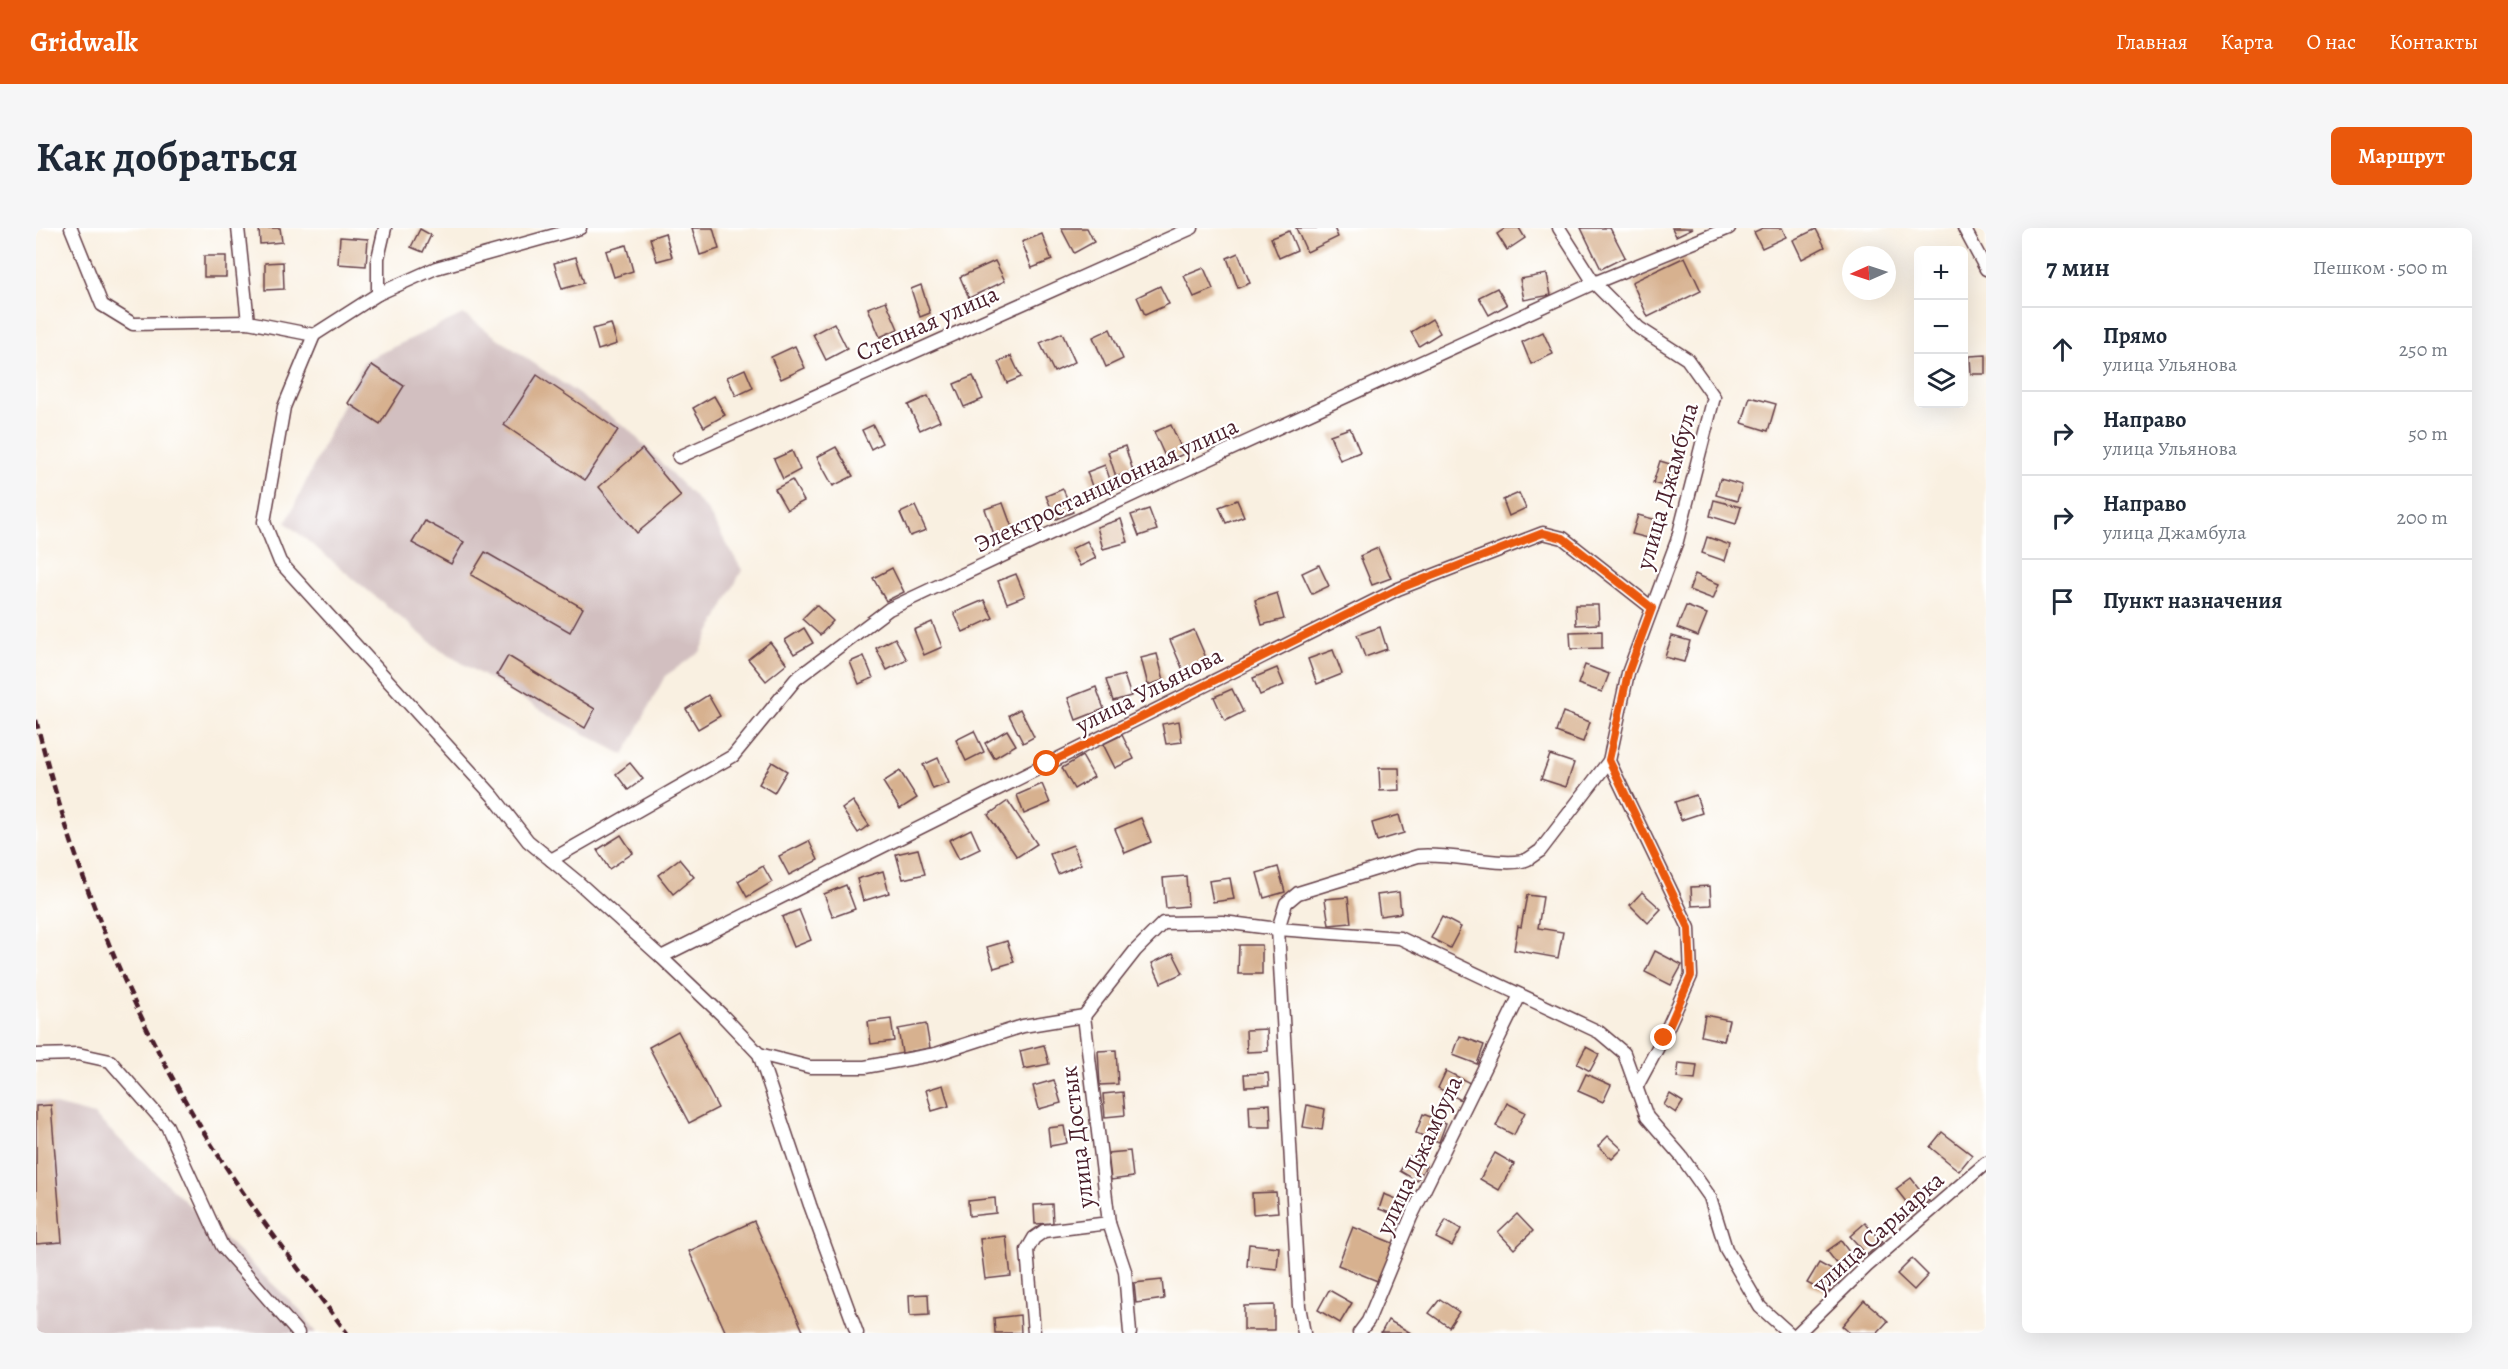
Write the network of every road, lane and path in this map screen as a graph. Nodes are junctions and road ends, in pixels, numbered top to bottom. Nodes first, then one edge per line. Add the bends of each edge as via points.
1 (71, 228) edge
2 (238, 228) edge
3 (385, 228) edge
4 (580, 228) edge
5 (1192, 228) edge
6 (1559, 228) edge
7 (1729, 228) edge
8 (1964, 228) edge
9 (1986, 269) edge
10 (1594, 283) junction
11 (378, 294) junction
12 (248, 322) junction
13 (314, 335) junction
14 (679, 457) dead end
15 (1652, 608) junction
16 (1609, 760) junction
17 (551, 860) junction
18 (1278, 929) junction
19 (661, 957) junction
20 (1520, 995) junction
21 (1084, 1016) junction
22 (759, 1054) junction
23 (36, 1055) edge
24 (1636, 1088) junction
25 (1986, 1163) edge
26 (1109, 1223) junction
27 (298, 1333) edge
28 (858, 1333) edge
29 (1035, 1333) edge
30 (1130, 1333) edge
31 (1304, 1333) edge
32 (1359, 1333) edge
33 (1789, 1333) edge
34 (1798, 1333) edge

1 - 12 street via 102,305 133,324
2 - 12 street
3 - 11 street via 378,258
4 - 11 street via 436,268
5 - 14 street, Степная улица
6 - 10 street
7 - 10 street, Электростанционная улица
8 - 9 street
10 - 15 street, улица Джамбула via 1639,328 1687,359 1714,397 1677,541
10 - 17 street, Электростанционная улица via 889,609 796,679 733,756
11 - 13 street
12 - 13 street
13 - 17 street via 284,407 264,522 280,562 528,841
15 - 16 street, улица Джамбула via 1628,673
15 - 19 street, улица Ульянова via 1563,538 1543,533 1398,589
16 - 18 street via 1540,851 1527,860 1514,863 1434,854 1419,856 1298,893 1286,903
16 - 24 street via 1689,928 1691,976 1664,1038
17 - 19 street
18 - 20 street via 1400,938
18 - 21 street via 1223,922 1163,923 1135,951
18 - 31 street via 1299,1306
19 - 22 street
20 - 24 street via 1599,1032 1624,1053
20 - 32 street, улица Джамбула
21 - 22 street via 1023,1026 936,1054 865,1067 810,1066
21 - 26 street, улица Достык
22 - 28 street
23 - 27 street via 78,1054 110,1062 167,1126 222,1246
24 - 33 street via 1647,1117 1710,1197 1726,1249 1760,1306
25 - 34 street, улица Сарыарка via 1867,1266
26 - 29 street, улица Достык via 1044,1231 1034,1238 1027,1250
26 - 30 street via 1125,1271

